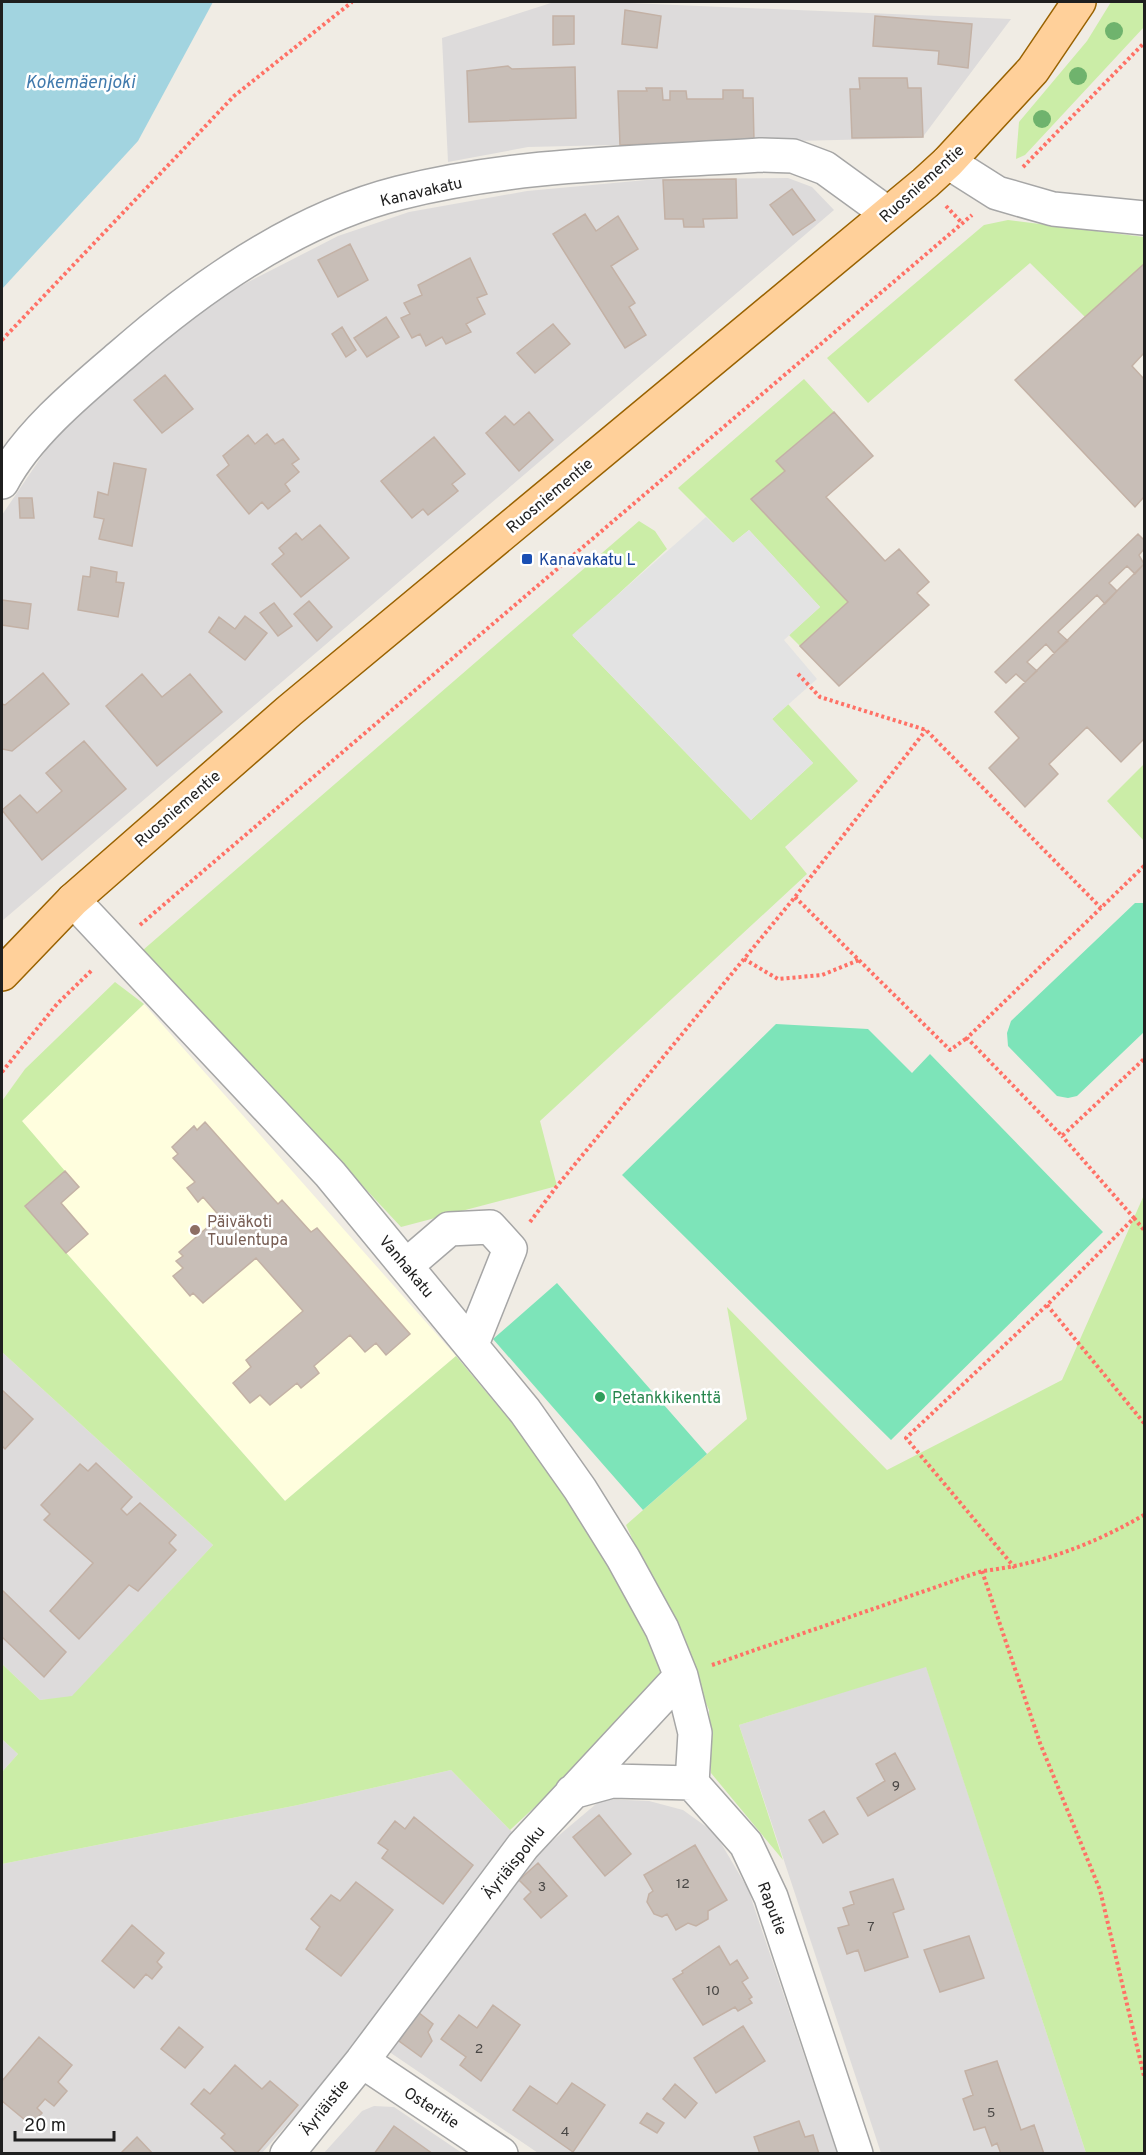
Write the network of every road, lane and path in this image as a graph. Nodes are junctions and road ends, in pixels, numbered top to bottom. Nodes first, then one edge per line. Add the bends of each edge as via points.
1 (351, 2) edge
2 (1079, 2) edge
3 (1144, 46) edge
4 (948, 162) junction
5 (997, 193) junction
6 (887, 213) junction
7 (1144, 218) edge
8 (2, 340) edge
9 (2, 482) edge
10 (798, 674) dead end
11 (926, 730) junction
12 (1144, 866) edge
13 (795, 897) junction
14 (73, 900) junction
15 (1101, 908) junction
16 (117, 946) junction
17 (744, 958) junction
18 (859, 960) junction
19 (2, 974) edge
20 (967, 1038) junction
21 (1144, 1059) edge
22 (2, 1072) edge
23 (1062, 1136) junction
24 (1134, 1218) junction
25 (1144, 1230) edge
26 (510, 1249) junction
27 (407, 1265) junction
28 (1047, 1305) junction
29 (472, 1344) junction
30 (1144, 1423) edge
31 (1144, 1515) edge
32 (1015, 1568) junction
33 (982, 1571) junction
34 (681, 1676) junction
35 (692, 1783) junction
36 (572, 1792) junction
37 (362, 2061) junction
38 (1144, 2076) edge
39 (287, 2154) edge
40 (501, 2154) edge
41 (856, 2154) edge

1 - 8 path via 234,96
2 - 4 main road, Ruosniementie via 1034,70
3 - 5 path
4 - 5 street
4 - 6 main road, Ruosniementie
5 - 7 street via 1053,209
5 - 16 path
6 - 9 street, Kanavakatu via 825,168 793,156 771,155 511,171 398,193 326,219 238,265 158,323 67,403 9,468
6 - 14 main road, Ruosniementie via 289,711
10 - 11 path via 820,697
11 - 13 path
11 - 15 path
12 - 15 path
13 - 17 path
13 - 18 path
14 - 16 street, Vanhakatu
14 - 19 main road, Ruosniementie
15 - 20 path
16 - 22 path via 57,1004
16 - 27 street, Vanhakatu via 330,1174
17 - 18 path via 778,979 822,975
17 - 26 path
18 - 20 path via 950,1050
20 - 23 path
21 - 23 path
23 - 24 path
24 - 25 path
24 - 28 path
26 - 27 street via 490,1227 449,1229
26 - 29 street
27 - 29 street, Vanhakatu
28 - 30 path
28 - 32 path via 906,1437
29 - 34 street, Vanhakatu via 586,1499 662,1629
31 - 32 path via 1077,1549
32 - 33 path
33 - 34 path
33 - 38 path via 1040,1743 1100,1890
34 - 35 street via 695,1733
34 - 36 street, Äyriäispolku
35 - 36 street via 612,1781
35 - 41 street, Raputie via 747,1844 771,1897
36 - 37 street, Äyriäispolku via 523,1846
37 - 39 street, Äyriäistie
37 - 40 street, Osteritie

